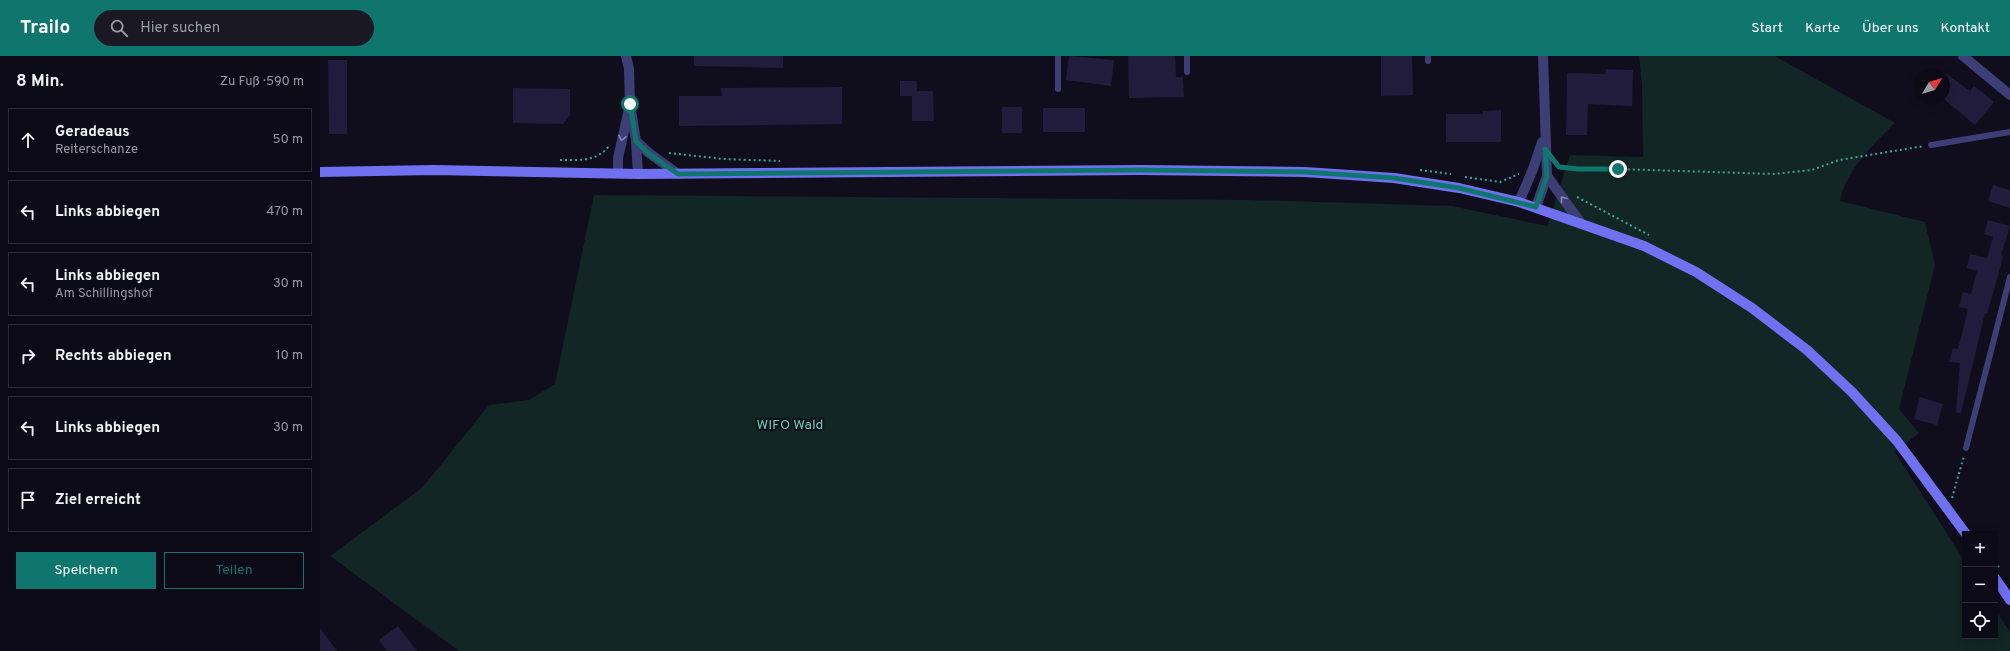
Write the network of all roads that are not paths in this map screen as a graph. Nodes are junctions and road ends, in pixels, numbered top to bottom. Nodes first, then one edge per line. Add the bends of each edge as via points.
1 (626, 56) edge
2 (1058, 56) edge
3 (1187, 56) edge
4 (1543, 56) edge
5 (1963, 56) edge
6 (1188, 72) dead end
7 (1058, 89) dead end
8 (2010, 95) edge
9 (630, 104) junction
10 (2010, 132) edge
11 (1545, 134) junction
12 (636, 141) junction
13 (1931, 145) road end
14 (320, 172) edge
15 (618, 173) junction
16 (638, 174) junction
17 (678, 174) junction
18 (1547, 176) junction
19 (1519, 202) junction
20 (1536, 207) junction
21 (1580, 222) junction
22 (2010, 278) edge
23 (1966, 448) road end
24 (1964, 531) edge
25 (1998, 582) edge
26 (2010, 600) edge

1 - 9 street
2 - 7 lane
3 - 6 lane
4 - 11 street
5 - 8 street
9 - 12 street
9 -> 15 street via 618,158
10 - 13 lane
11 - 18 street
11 - 19 street
12 - 16 street
12 - 17 street via 649,154
14 - 15 main road via 434,170
15 - 16 main road
16 - 17 main road
17 - 19 main road via 1140,170 1305,172 1401,179 1459,188
18 - 20 street
21 -> 18 street
19 - 20 main road
20 - 21 main road
21 - 24 main road via 1644,246 1696,272 1752,308 1807,350 1852,392 1897,441
22 - 23 lane
25 - 26 main road

